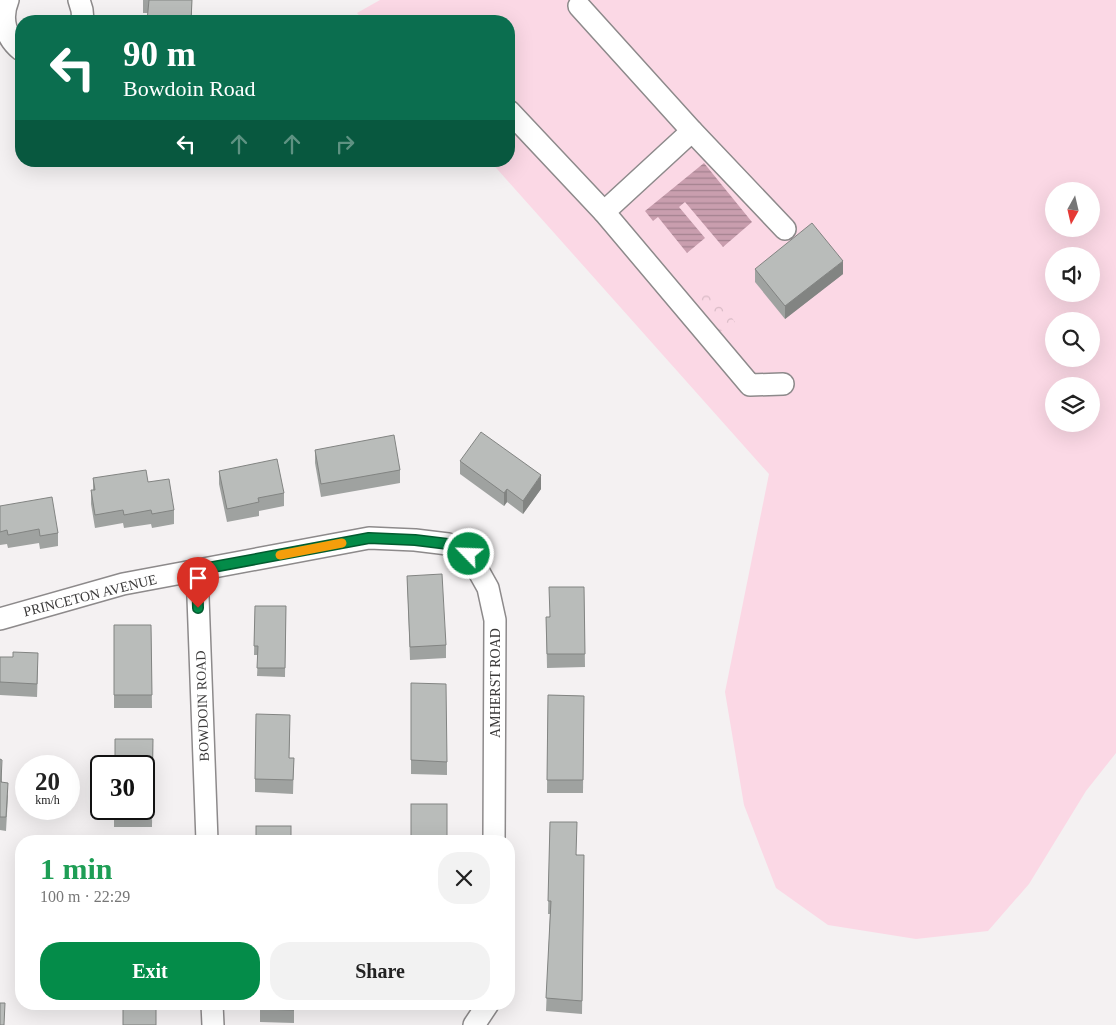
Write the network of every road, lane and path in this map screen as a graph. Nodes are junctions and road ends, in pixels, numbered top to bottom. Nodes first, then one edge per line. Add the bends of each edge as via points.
1 (8, 0) edge
2 (79, 0) edge
3 (579, 6) dead end
4 (82, 15) edge
5 (15, 45) edge
6 (515, 117) edge
7 (692, 131) junction
8 (604, 212) junction
9 (785, 229) dead end
10 (783, 384) dead end
11 (448, 544) joint
12 (197, 570) junction
13 (0, 619) edge
14 (207, 835) edge
15 (494, 835) edge
16 (212, 1010) edge
17 (484, 1010) edge
18 (213, 1025) edge
19 (474, 1025) edge

1 - 5 street via 4,12 5,29
2 - 4 street
3 - 7 street
6 - 8 street
7 - 8 street
7 - 9 street
8 - 10 street via 750,385
11 - 12 street, PRINCETON AVENUE via 369,538
11 - 15 street, AMHERST ROAD via 469,554 488,588 495,620
12 - 13 street, PRINCETON AVENUE via 123,584
12 - 14 street, BOWDOIN ROAD
16 - 18 street
17 - 19 street

